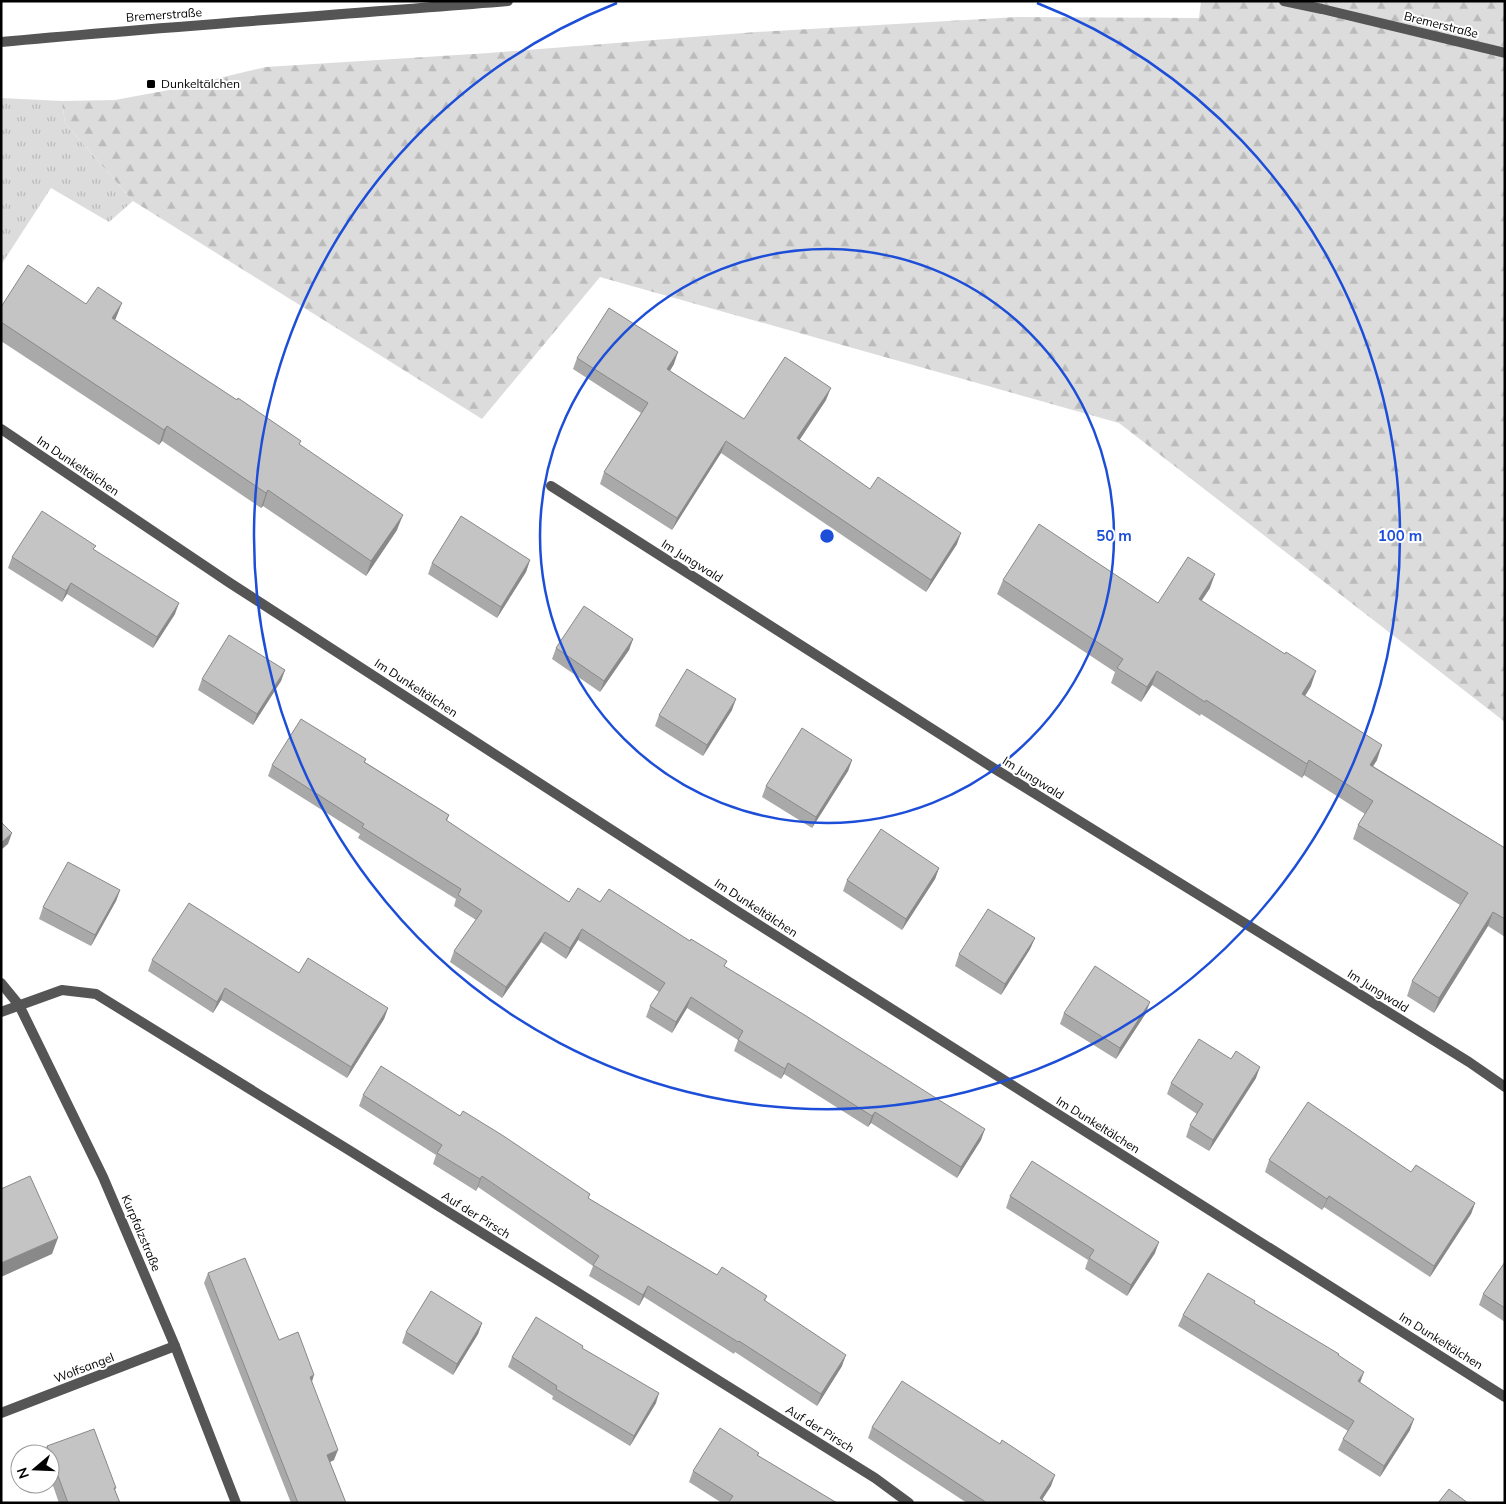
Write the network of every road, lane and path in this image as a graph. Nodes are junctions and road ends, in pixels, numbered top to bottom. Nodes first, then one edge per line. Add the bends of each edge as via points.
1 (508, 1) edge
2 (1284, 1) edge
3 (1, 42) edge
4 (1505, 53) edge
5 (1, 429) edge
6 (551, 486) dead end
7 (1, 983) edge
8 (18, 1005) junction
9 (1, 1012) edge
10 (1505, 1087) edge
11 (175, 1346) junction
12 (1505, 1397) edge
13 (1, 1413) edge
14 (236, 1503) edge
15 (909, 1503) edge

1 - 3 street, Bremerstraße
2 - 4 street, Bremerstraße
5 - 12 street, Im Dunkeltälchen via 230,583 737,911
6 - 10 street, Im Jungwald via 995,769
7 - 8 street, Kurpfalzstraße
8 - 9 street, Auf der Pirsch
8 - 11 street, Kurpfalzstraße via 103,1177
8 - 15 street, Auf der Pirsch via 62,990 96,994 866,1473
11 - 13 street, Wolfsangel
11 - 14 street, Kurpfalzstraße

